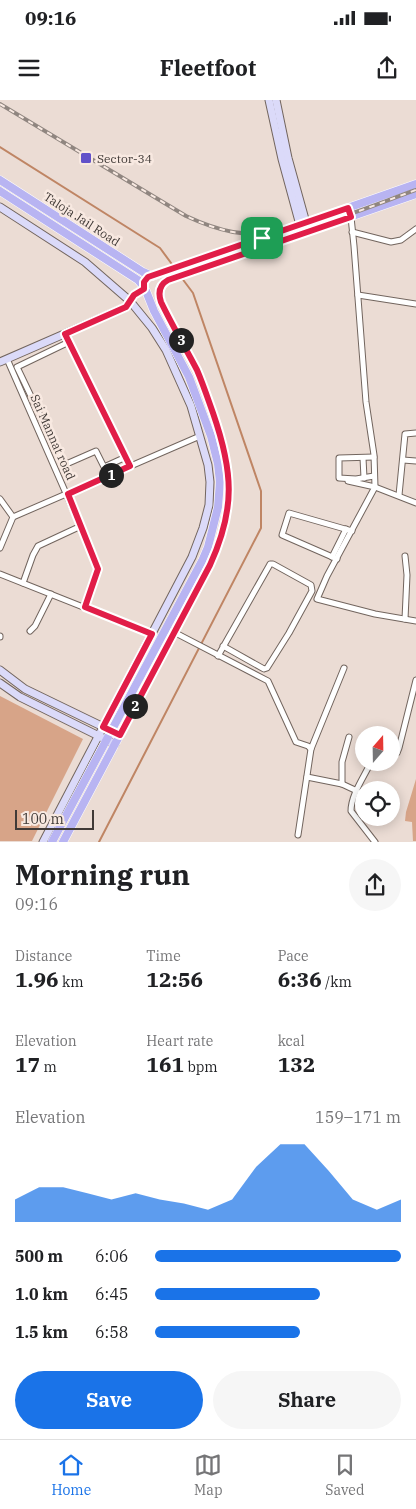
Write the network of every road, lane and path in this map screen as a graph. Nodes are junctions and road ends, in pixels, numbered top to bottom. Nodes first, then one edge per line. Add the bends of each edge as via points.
1 (269, 100) edge
2 (276, 100) edge
3 (0, 180) edge
4 (416, 184) edge
5 (0, 191) edge
6 (416, 194) edge
7 (0, 207) edge
8 (348, 208) junction
9 (351, 217) junction
10 (303, 224) junction
11 (416, 229) edge
12 (352, 232) junction
13 (153, 276) junction
14 (160, 288) junction
15 (145, 289) junction
16 (358, 295) junction
17 (130, 301) junction
18 (416, 304) edge
19 (65, 334) junction
20 (69, 342) junction
21 (3, 360) edge
22 (416, 434) edge
23 (200, 436) junction
24 (126, 457) junction
25 (374, 457) junction
26 (363, 458) junction
27 (403, 460) junction
28 (416, 461) edge
29 (130, 466) junction
30 (374, 476) junction
31 (364, 478) junction
32 (346, 480) dead end
33 (375, 487) junction
34 (68, 494) junction
35 (399, 495) junction
36 (0, 499) edge
37 (416, 503) edge
38 (13, 517) junction
39 (81, 526) junction
40 (349, 530) junction
41 (0, 548) edge
42 (405, 556) dead end
43 (334, 558) junction
44 (0, 574) edge
45 (23, 583) junction
46 (51, 594) junction
47 (85, 607) junction
48 (406, 619) junction
49 (416, 621) edge
50 (166, 628) junction
51 (30, 631) dead end
52 (175, 632) junction
53 (152, 634) junction
54 (223, 646) junction
55 (218, 656) junction
56 (344, 668) dead end
57 (0, 670) edge
58 (416, 680) edge
59 (0, 683) edge
60 (103, 727) junction
61 (111, 731) junction
62 (120, 735) junction
63 (99, 736) junction
64 (349, 737) dead end
65 (106, 739) junction
66 (115, 744) junction
67 (400, 744) edge
68 (311, 749) junction
69 (307, 777) junction
70 (342, 784) junction
71 (355, 790) edge
72 (355, 796) edge
73 (355, 817) edge
74 (362, 826) edge
75 (298, 835) dead end
76 (43, 842) edge
77 (52, 842) edge
78 (63, 842) edge
79 (375, 842) edge

1 - 10 street via 282,159
2 - 10 street
3 - 13 main road, Taloja Jail Road
4 - 8 main road
5 - 15 main road, Taloja Jail Road via 138,280
6 - 9 main road
7 - 17 street via 84,262
8 - 9 street
8 - 10 main road
9 - 12 street
9 - 14 main road via 168,280
10 - 13 main road
11 - 12 street via 391,242
12 - 16 street
13 - 14 main road via 159,280
13 - 15 main road via 146,279
14 - 15 main road via 154,293
14 - 52 main road via 161,302 205,391 226,455 230,482 228,509 216,551
15 - 17 street via 137,292
15 - 50 main road via 193,386 211,436 220,482 218,508 208,548
16 - 18 street
16 - 25 street via 366,402
17 - 19 street via 126,307
17 - 23 street via 166,350 191,406
19 - 20 street
19 - 21 street
20 - 24 street
20 - 24 street via 17,367 64,465 96,451 104,467
21 - 34 street, Sai Mannat road
22 - 27 street via 405,434
23 - 29 street
23 - 53 street via 210,482 207,515 192,557
24 - 29 street
25 - 26 street
25 - 30 street
26 - 31 street
26 - 31 street via 339,458 339,478
27 - 28 street
27 - 35 street
29 - 34 street
30 - 31 street
30 - 33 street
32 - 33 street
33 - 35 street
33 - 40 street
34 - 38 street
34 - 39 street, Sai Mannat road
35 - 37 street
36 - 38 street
38 - 41 street
39 - 45 street via 38,546
39 - 47 street, Sai Mannat road via 98,569
40 - 43 street
40 - 43 street via 289,513 282,535
42 - 48 street
43 - 48 street via 317,599
44 - 45 street
45 - 46 street
46 - 47 street
46 - 51 street
47 - 53 street
48 - 49 street
50 - 52 street
50 - 61 main road
52 - 55 street
52 - 62 main road
53 - 60 street
54 - 54 street via 270,564 311,585 312,591 266,668
54 - 55 street
55 - 68 street via 268,681 296,742
56 - 68 street
57 - 60 street via 25,689
58 - 67 street
59 - 63 street via 20,697
60 - 61 street
60 - 63 street
61 - 62 street
61 - 65 main road
62 - 66 main road
63 - 65 street
63 - 76 street
64 - 70 street via 342,762
65 - 66 street
65 - 77 main road
66 - 78 main road
68 - 69 street
69 - 70 street
69 - 75 street
70 - 71 street
72 - 73 street via 351,806
74 - 79 street

